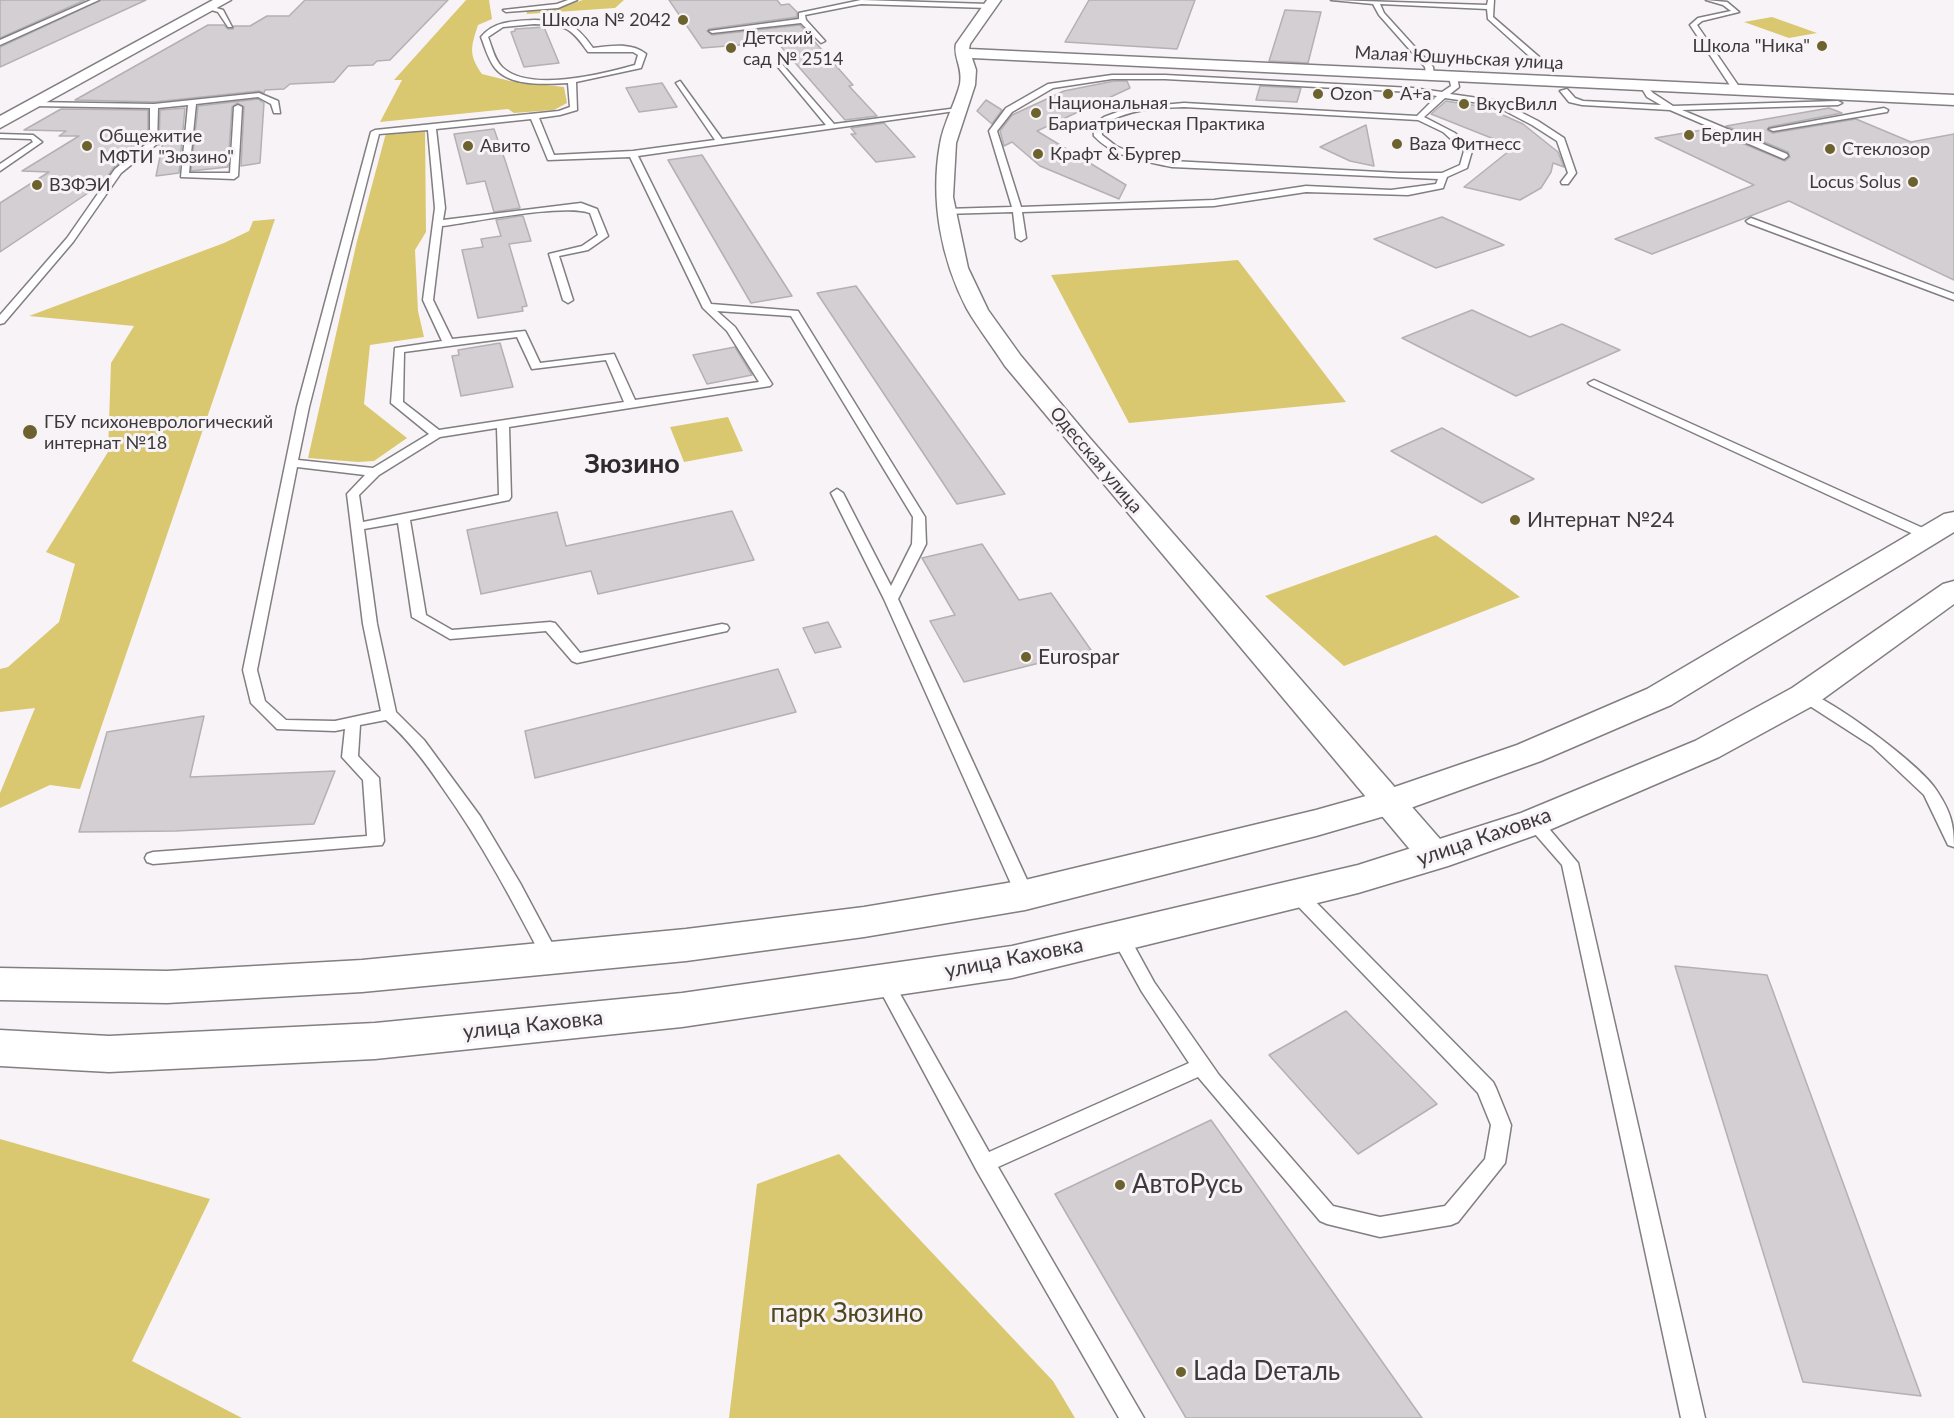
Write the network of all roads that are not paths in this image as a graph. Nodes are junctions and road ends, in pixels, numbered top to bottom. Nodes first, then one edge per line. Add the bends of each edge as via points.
1 (96, 0) edge
2 (505, 0) edge
3 (574, 0) edge
4 (1334, 0) edge
5 (1709, 0) edge
6 (1375, 1) edge
7 (991, 3) edge
8 (1491, 3) edge
9 (217, 4) edge
10 (506, 10) junction
11 (803, 21) junction
12 (507, 24) junction
13 (230, 26) dead end
14 (712, 32) dead end
15 (821, 41) dead end
16 (0, 43) edge
17 (963, 53) junction
18 (1541, 63) dead end
19 (781, 65) dead end
20 (1430, 75) junction
21 (1454, 77) junction
22 (572, 82) junction
23 (680, 83) dead end
24 (1645, 87) junction
25 (1738, 91) junction
26 (1564, 92) dead end
27 (1443, 95) junction
28 (1954, 100) edge
29 (192, 103) junction
30 (1838, 103) dead end
31 (35, 104) junction
32 (154, 106) junction
33 (102, 107) junction
34 (238, 107) dead end
35 (1671, 108) junction
36 (958, 110) junction
37 (1884, 110) dead end
38 (277, 111) dead end
39 (126, 114) dead end
40 (534, 116) junction
41 (1419, 118) junction
42 (0, 123) edge
43 (432, 127) junction
44 (832, 127) junction
45 (1773, 129) dead end
46 (0, 136) edge
47 (720, 142) junction
48 (633, 154) junction
49 (1784, 156) dead end
50 (0, 168) edge
51 (1443, 176) junction
52 (1564, 182) dead end
53 (1017, 210) junction
54 (945, 212) junction
55 (1751, 221) dead end
56 (437, 224) junction
57 (1021, 238) dead end
58 (1954, 297) edge
59 (568, 300) dead end
60 (709, 308) junction
61 (0, 321) edge
62 (448, 344) junction
63 (1594, 383) dead end
64 (631, 404) junction
65 (503, 423) junction
66 (437, 434) junction
67 (293, 464) junction
68 (375, 472) junction
69 (837, 493) dead end
70 (402, 517) junction
71 (357, 527) junction
72 (1942, 528) edge
73 (1954, 590) edge
74 (891, 599) junction
75 (723, 628) dead end
76 (1804, 696) junction
77 (389, 714) junction
78 (353, 722) junction
79 (1389, 802) junction
80 (1534, 822) junction
81 (1954, 841) edge
82 (1435, 856) junction
83 (153, 858) dead end
84 (1297, 894) junction
85 (1025, 895) junction
86 (1120, 936) junction
87 (551, 958) junction
88 (884, 981) junction
89 (0, 984) edge
90 (0, 1048) edge
91 (1202, 1066) junction
92 (984, 1164) junction
93 (1132, 1418) edge
94 (1693, 1418) edge

1 - 16 lane
2 - 10 lane
3 - 10 lane via 558,6
4 - 6 lane
5 - 25 lane via 1725,3 1736,12 1700,19 1693,26
6 - 8 lane
6 - 20 lane via 1381,14 1429,67
7 - 11 lane via 861,2 801,14
7 - 17 street, Одесская улица via 963,44
8 - 18 lane via 1490,18
9 - 13 lane
9 - 31 main road
10 - 12 lane
11 - 14 lane
11 - 15 lane
12 - 22 lane via 489,30 484,37 503,71 518,77
12 - 22 lane via 562,22 574,26 591,50 618,48 642,54 638,66
17 - 20 street, Малая Юшуньская улица
17 - 36 street, Одесская улица via 969,70
19 - 44 lane
20 - 21 street, Малая Юшуньская улица
21 - 24 street, Малая Юшуньская улица
21 - 27 lane via 1455,87
22 - 40 lane via 574,108
23 - 47 lane
24 - 25 street, Малая Юшуньская улица
24 - 35 lane via 1650,95
25 - 28 street, Малая Юшуньская улица
26 - 35 lane via 1582,103
27 - 41 lane
27 - 52 lane via 1496,103 1561,140 1572,173
27 - 53 lane via 1413,90 1165,77 1112,77 1051,86 1008,110 993,131
29 - 32 lane
29 - 34 lane via 184,175 234,176
29 - 38 lane via 259,95 275,103
30 - 35 lane
31 - 33 lane
31 - 42 main road
32 - 33 lane
32 - 61 lane via 154,142 118,171 70,240
33 - 39 lane via 93,113
35 - 49 lane
36 - 44 lane
36 - 54 street, Одесская улица via 948,143
37 - 45 lane
40 - 43 lane
40 - 48 lane via 551,159
41 - 51 lane via 1460,139 1468,151 1464,166
41 - 51 lane via 1184,105 1151,106 1110,115 1097,124 1098,136 1113,148 1172,164
43 - 56 lane via 440,208
43 - 67 lane via 373,130 303,407
44 - 47 lane
46 - 50 lane via 33,137 38,142
47 - 48 lane
48 - 60 lane
51 - 53 lane via 1440,186 1420,193 1299,189 1214,203
53 - 54 lane
53 - 57 lane
54 - 79 street, Одесская улица via 958,268 978,310 1013,361
55 - 58 lane
56 - 59 lane via 560,207 581,206 594,211 603,236 585,248 554,254
56 - 62 lane via 428,300
60 - 64 lane via 731,328 766,384
60 - 74 lane via 794,313 919,517 919,544
62 - 64 lane via 521,333 536,367 610,356
62 - 66 lane via 399,350 397,403
63 - 72 lane
64 - 65 lane
65 - 66 lane
65 - 70 lane via 506,497
66 - 68 lane
67 - 68 lane
67 - 78 lane via 250,670 258,703 282,725 335,726
68 - 71 lane via 353,494
69 - 74 lane
70 - 71 lane
70 - 75 lane via 419,617 450,635 550,626 577,658
71 - 77 lane via 370,624
72 - 79 main road via 1659,697 1529,753
73 - 76 main road, улица Каховка
74 - 85 lane
76 - 80 main road, улица Каховка via 1707,749
76 - 81 lane via 1877,742 1930,792
77 - 78 lane
77 - 87 lane via 408,729 474,818 519,893
78 - 83 lane via 350,757 371,778 376,841
79 - 82 street, Одесская улица
79 - 85 main road
80 - 82 main road, улица Каховка
80 - 94 lane via 1570,863
82 - 84 main road, улица Каховка
84 - 86 main road, улица Каховка
84 - 91 lane via 1486,1088 1501,1125 1495,1162 1451,1215 1380,1227 1327,1214
85 - 87 main road via 864,922
86 - 88 main road, улица Каховка via 1012,962
86 - 91 lane via 1148,987
87 - 89 main road via 362,976 167,987
88 - 90 main road, улица Каховка via 682,1010 375,1041 109,1054
88 - 92 lane
91 - 92 lane
92 - 93 lane

